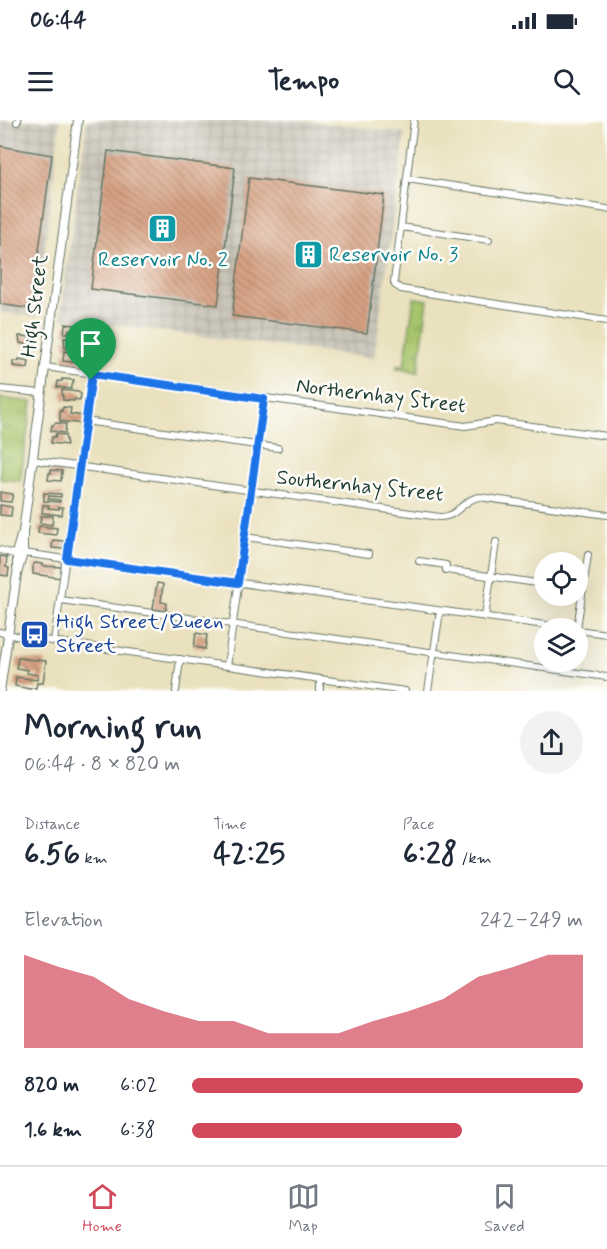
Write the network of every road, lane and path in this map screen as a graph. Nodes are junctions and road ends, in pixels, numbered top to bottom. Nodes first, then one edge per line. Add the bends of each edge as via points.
1 (78, 120) edge
2 (414, 120) edge
3 (407, 179) junction
4 (607, 209) edge
5 (401, 226) junction
6 (489, 240) dead end
7 (607, 321) edge
8 (45, 368) junction
9 (92, 374) junction
10 (0, 388) edge
11 (42, 393) junction
12 (264, 399) junction
13 (85, 421) junction
14 (607, 436) edge
15 (257, 445) junction
16 (278, 448) dead end
17 (33, 460) junction
18 (79, 467) junction
19 (251, 490) junction
20 (607, 515) edge
21 (244, 537) junction
22 (496, 542) dead end
23 (0, 550) edge
24 (19, 552) junction
25 (369, 554) dead end
26 (67, 559) junction
27 (419, 561) dead end
28 (491, 576) junction
29 (534, 582) edge
30 (238, 583) junction
31 (61, 600) junction
32 (440, 611) junction
33 (485, 617) junction
34 (232, 624) junction
35 (534, 624) edge
36 (588, 631) edge
37 (4, 633) edge
38 (607, 634) edge
39 (54, 641) junction
40 (434, 652) junction
41 (180, 659) junction
42 (227, 666) junction
43 (607, 677) edge
44 (323, 679) junction
45 (0, 691) edge
46 (176, 691) edge
47 (321, 691) edge
48 (405, 691) edge
49 (428, 691) edge

1 - 8 main road, High Street
2 - 3 street
3 - 4 street
3 - 5 street
5 - 6 street
5 - 7 street via 394,282 400,288
8 - 9 street, Northernhay Street
8 - 11 main road, High Street
9 - 12 street, Northernhay Street
9 - 13 street
10 - 11 street
11 - 17 main road, High Street
12 - 14 street, Northernhay Street via 465,426 496,421
12 - 15 street
13 - 15 street
13 - 18 street
15 - 16 street
15 - 19 street
17 - 18 street, Southernhay Street
17 - 24 main road, High Street
18 - 19 street, Southernhay Street
18 - 26 street
19 - 20 street, Southernhay Street via 440,517 452,515 477,497
19 - 21 street
21 - 25 street
21 - 30 street
22 - 28 street
23 - 24 street
24 - 26 street
24 - 37 main road, High Street
26 - 30 street
26 - 31 street
27 - 28 street via 446,565 446,570
28 - 29 street
28 - 33 street
30 - 32 street
30 - 34 street
31 - 34 street
31 - 39 street
32 - 33 street
32 - 40 street
33 - 35 street
34 - 40 street
34 - 42 street
36 - 38 street
37 - 39 street
37 - 45 main road, High Street
39 - 41 street
40 - 43 street
40 - 49 street
41 - 42 street
41 - 46 street
42 - 44 street
44 - 47 street
44 - 48 street

